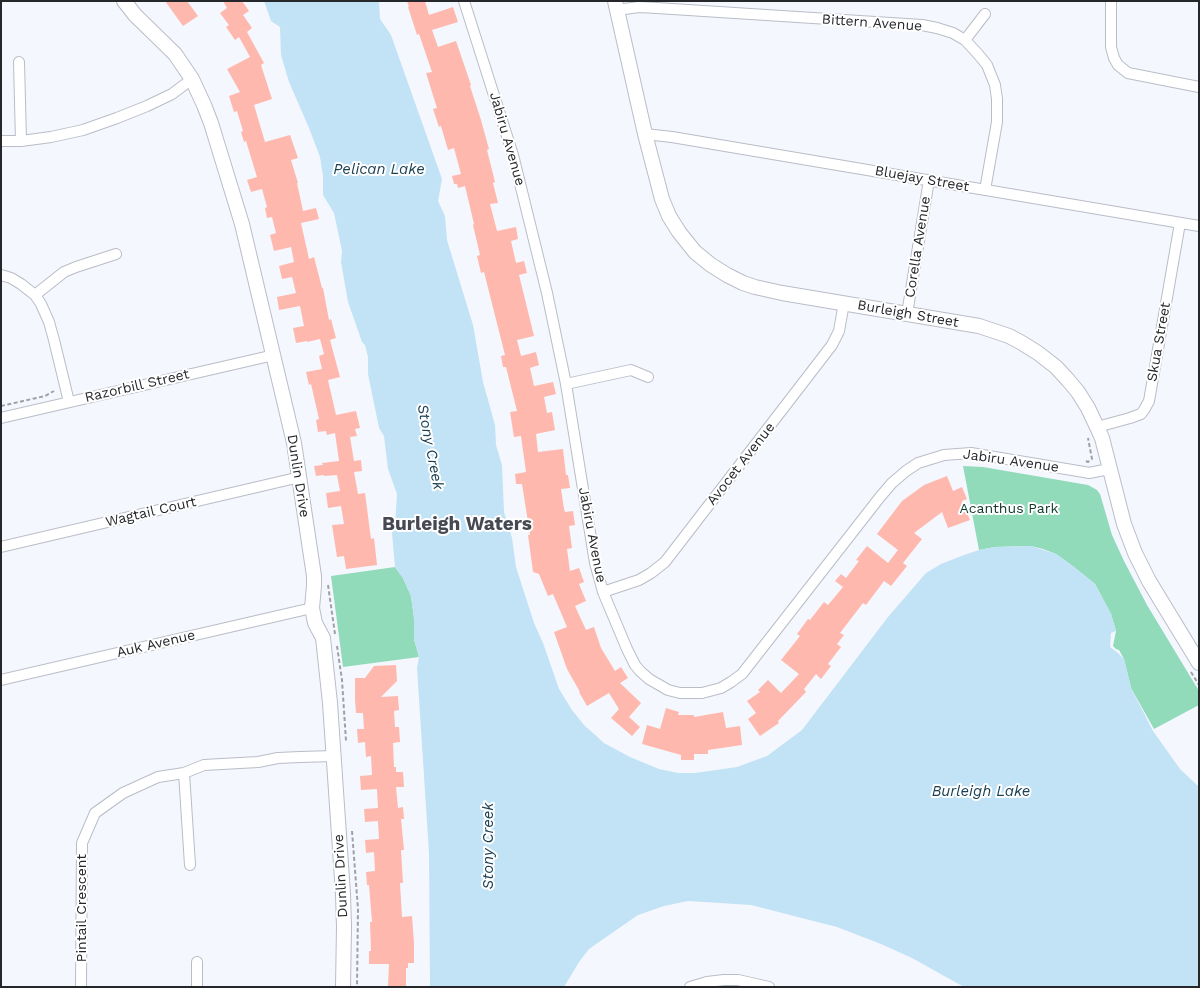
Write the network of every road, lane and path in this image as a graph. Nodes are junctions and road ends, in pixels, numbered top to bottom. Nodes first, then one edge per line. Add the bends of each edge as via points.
1 (124, 1) edge
2 (464, 1) edge
3 (1112, 1) edge
4 (616, 6) edge
5 (985, 14) dead end
6 (965, 40) junction
7 (19, 62) dead end
8 (192, 79) junction
9 (1199, 87) edge
10 (645, 134) junction
11 (21, 140) junction
12 (1, 141) edge
13 (929, 180) junction
14 (985, 190) junction
15 (1180, 223) junction
16 (1199, 226) edge
17 (116, 254) dead end
18 (1, 275) edge
19 (35, 294) junction
20 (844, 304) junction
21 (907, 314) junction
22 (274, 355) junction
23 (648, 377) dead end
24 (566, 384) junction
25 (54, 391) dead end
26 (69, 402) junction
27 (1, 406) edge
28 (1, 418) edge
29 (1092, 430) junction
30 (1078, 460) dead end
31 (1109, 469) junction
32 (300, 477) junction
33 (1, 548) edge
34 (604, 592) junction
35 (312, 608) junction
36 (1199, 663) edge
37 (1, 680) edge
38 (334, 756) junction
39 (184, 773) junction
40 (190, 865) dead end
41 (197, 962) dead end
42 (81, 987) edge
43 (197, 987) edge
44 (343, 987) edge
45 (690, 987) edge
46 (769, 987) edge

1 - 8 street, Dunlin Drive via 175,54
2 - 24 street, Jabiru Avenue via 513,156
3 - 9 street via 1111,47 1118,66 1128,73
4 - 6 street, Bittern Avenue via 922,25
4 - 10 street, Burleigh Street
5 - 6 street
6 - 14 street, Bittern Avenue via 986,66 995,85 997,99 997,122
7 - 11 street
8 - 11 street via 172,94 117,118 68,134
8 - 22 street, Dunlin Drive via 211,123 238,206
10 - 13 street, Bluejay Street
10 - 20 street, Burleigh Street via 669,216 696,252 711,265 756,287
11 - 12 street
13 - 14 street, Bluejay Street
13 - 21 street, Corella Avenue
14 - 15 street, Bluejay Street
15 - 16 street, Bluejay Street
15 - 29 street, Skua Street via 1149,401 1141,414
17 - 19 street via 64,272
18 - 19 street
19 - 26 street via 48,322
20 - 21 street, Burleigh Street
20 - 34 street, Avocet Avenue via 839,330 832,345 665,562 639,580
21 - 29 street, Burleigh Street via 978,326 1009,336 1038,353 1068,380 1088,408
22 - 26 street, Razorbill Street
22 - 32 street, Dunlin Drive
23 - 24 street via 631,370
24 - 34 street, Jabiru Avenue via 595,563
25 - 27 path
26 - 28 street, Razorbill Street
29 - 30 path via 1092,458 1088,462
29 - 31 street, Burleigh Street via 1102,438
31 - 34 street, Jabiru Avenue via 1089,473 971,453 944,455 918,463 880,497 742,674 711,692 692,694 668,690 640,671 627,649
31 - 36 street, Burleigh Street via 1135,553
32 - 33 street, Wagtail Court
32 - 35 street, Dunlin Drive via 314,576
35 - 37 street, Auk Avenue
35 - 38 street, Dunlin Drive via 323,638
38 - 39 street, Pintail Crescent via 204,765
38 - 44 street, Dunlin Drive via 343,903
39 - 40 street
39 - 42 street, Pintail Crescent via 158,777 123,793 95,813 82,844
41 - 43 street
45 - 46 street via 724,980

